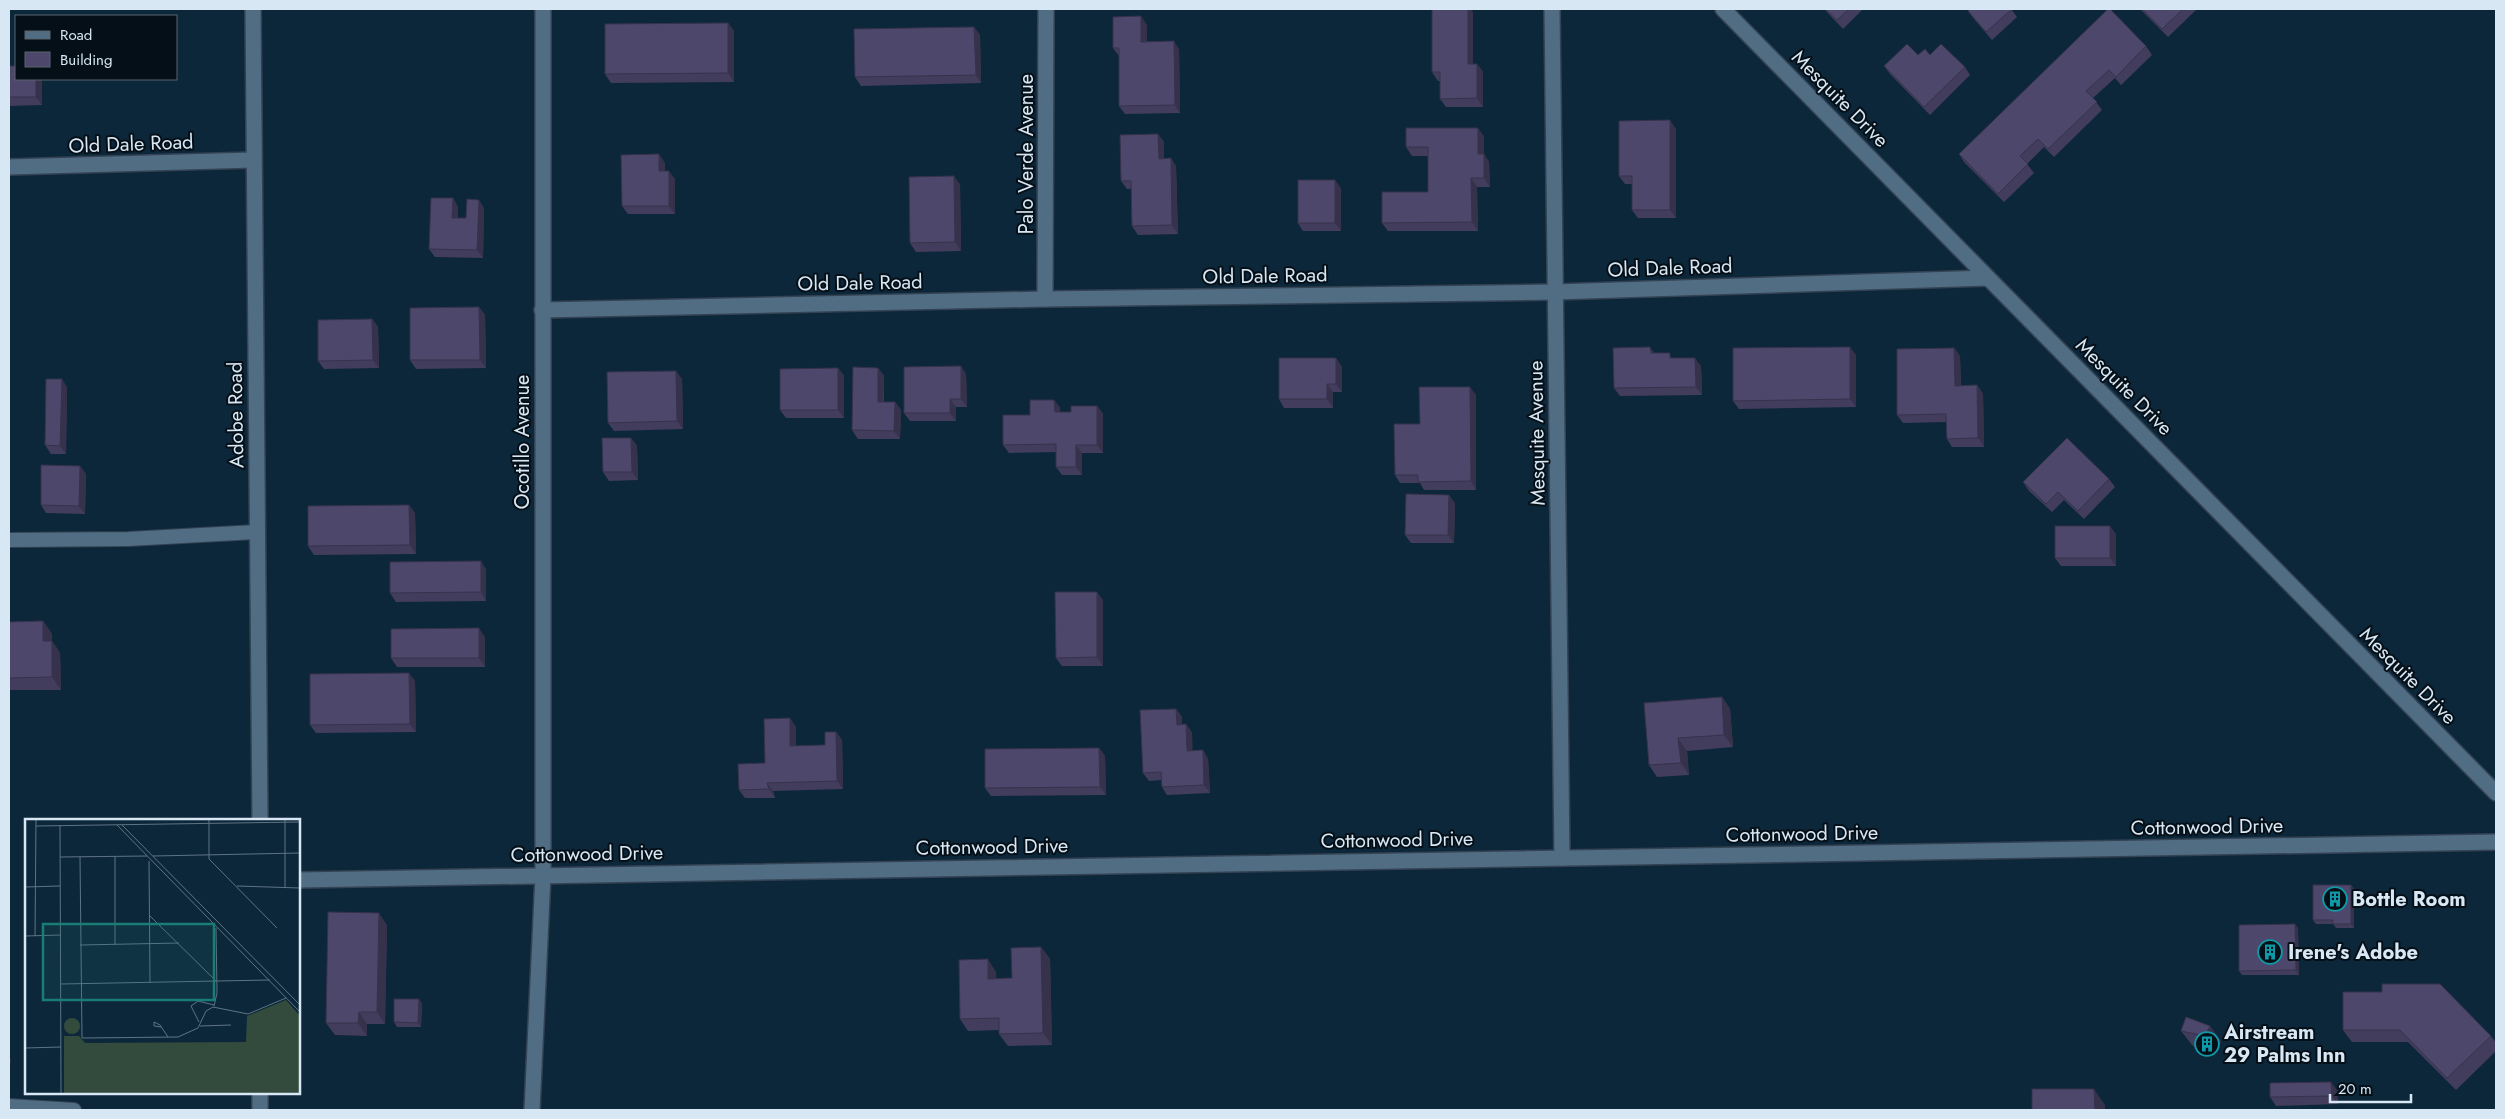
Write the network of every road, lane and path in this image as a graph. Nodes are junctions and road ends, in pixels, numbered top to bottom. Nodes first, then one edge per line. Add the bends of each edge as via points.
1 (253, 9) edge
2 (543, 9) edge
3 (1046, 9) edge
4 (1552, 9) edge
5 (1723, 9) edge
6 (253, 160) junction
7 (9, 167) edge
8 (1988, 278) junction
9 (1556, 292) junction
10 (1045, 299) junction
11 (542, 310) junction
12 (257, 532) junction
13 (9, 540) edge
14 (2496, 793) edge
15 (260, 819) edge
16 (2496, 842) edge
17 (1562, 858) junction
18 (543, 875) junction
19 (300, 880) edge
20 (260, 1094) edge
21 (9, 1106) edge
22 (74, 1110) edge
23 (260, 1110) edge
24 (532, 1110) edge

1 - 6 street, Adobe Road
2 - 11 street, Ocotillo Avenue
3 - 10 street, Palo Verde Avenue
4 - 9 street, Mesquite Avenue
5 - 8 street, Mesquite Drive
6 - 7 street, Old Dale Road
6 - 12 street, Adobe Road
8 - 9 street, Old Dale Road
8 - 14 street, Mesquite Drive
9 - 10 street, Old Dale Road
9 - 17 street, Mesquite Avenue
10 - 11 street, Old Dale Road
11 - 18 street, Ocotillo Avenue
12 - 13 lane via 128,539
12 - 15 street, Adobe Road
16 - 17 street, Cottonwood Drive
17 - 18 street, Cottonwood Drive
18 - 19 street, Cottonwood Drive
18 - 24 street, Ocotillo Avenue
20 - 23 street
21 - 22 lane

